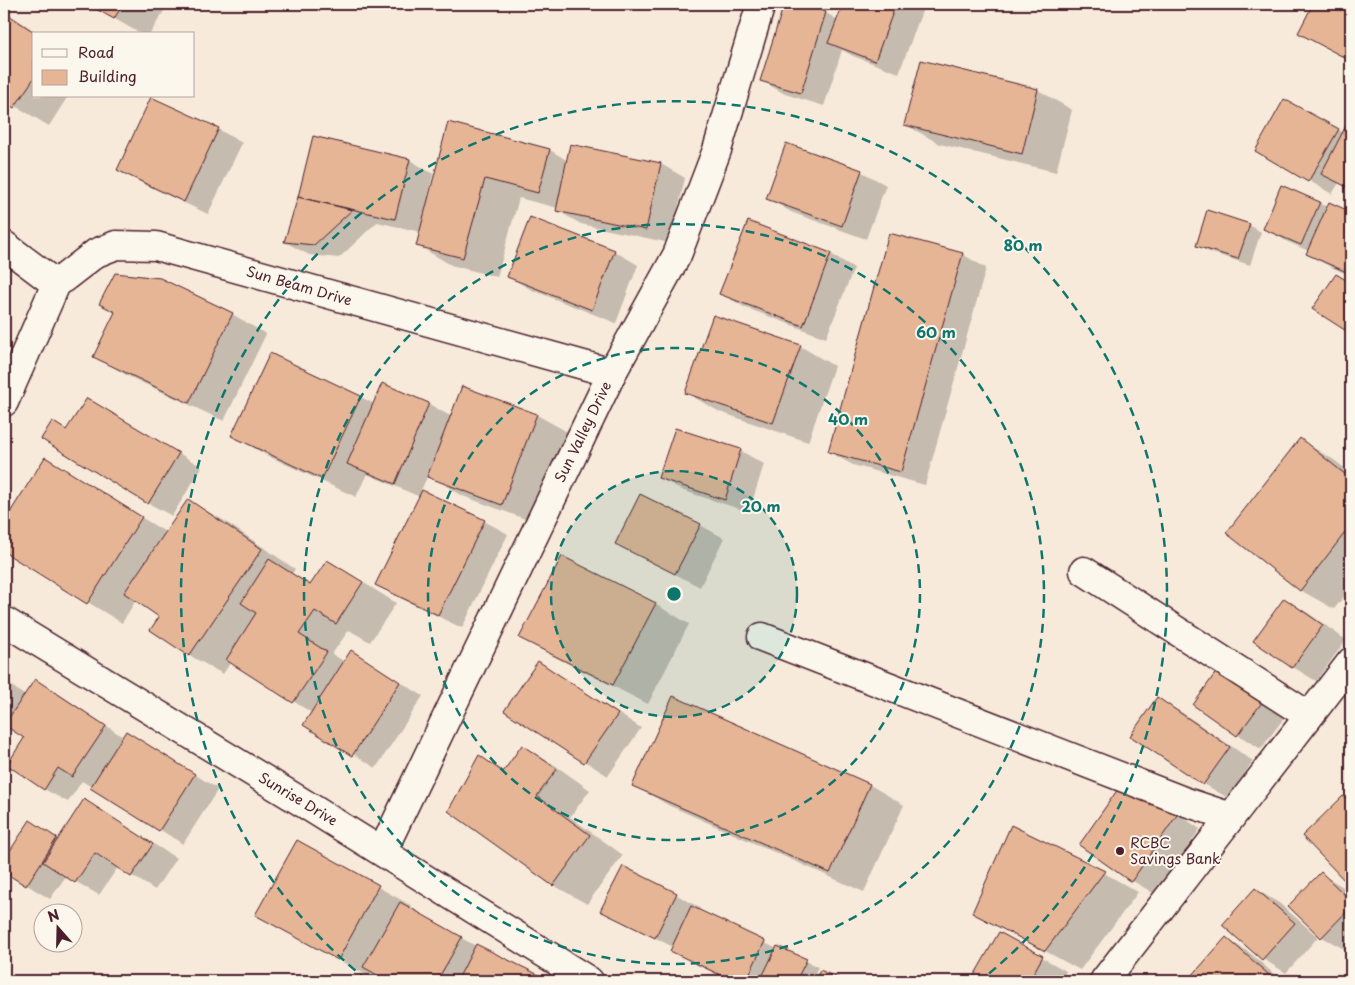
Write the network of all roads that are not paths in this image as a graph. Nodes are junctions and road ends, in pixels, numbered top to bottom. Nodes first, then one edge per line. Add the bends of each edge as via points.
1 (761, 4) edge
2 (4, 246) edge
3 (56, 284) junction
4 (612, 373) junction
5 (4, 402) edge
6 (1084, 571) dead end
7 (4, 621) edge
8 (762, 637) dead end
9 (1351, 662) edge
10 (1309, 716) junction
11 (1231, 817) junction
12 (382, 852) junction
13 (589, 981) edge
14 (1104, 981) edge

1 - 4 street, Sun Valley Drive via 717,150 677,255
2 - 3 street
3 - 4 street, Sun Beam Drive via 96,253 116,245 156,246
3 - 5 street
4 - 12 street, Sun Valley Drive
6 - 10 street
7 - 12 street, Sunrise Drive
8 - 11 street
9 - 10 street
10 - 11 street
11 - 14 street
12 - 13 street, Sunrise Drive

